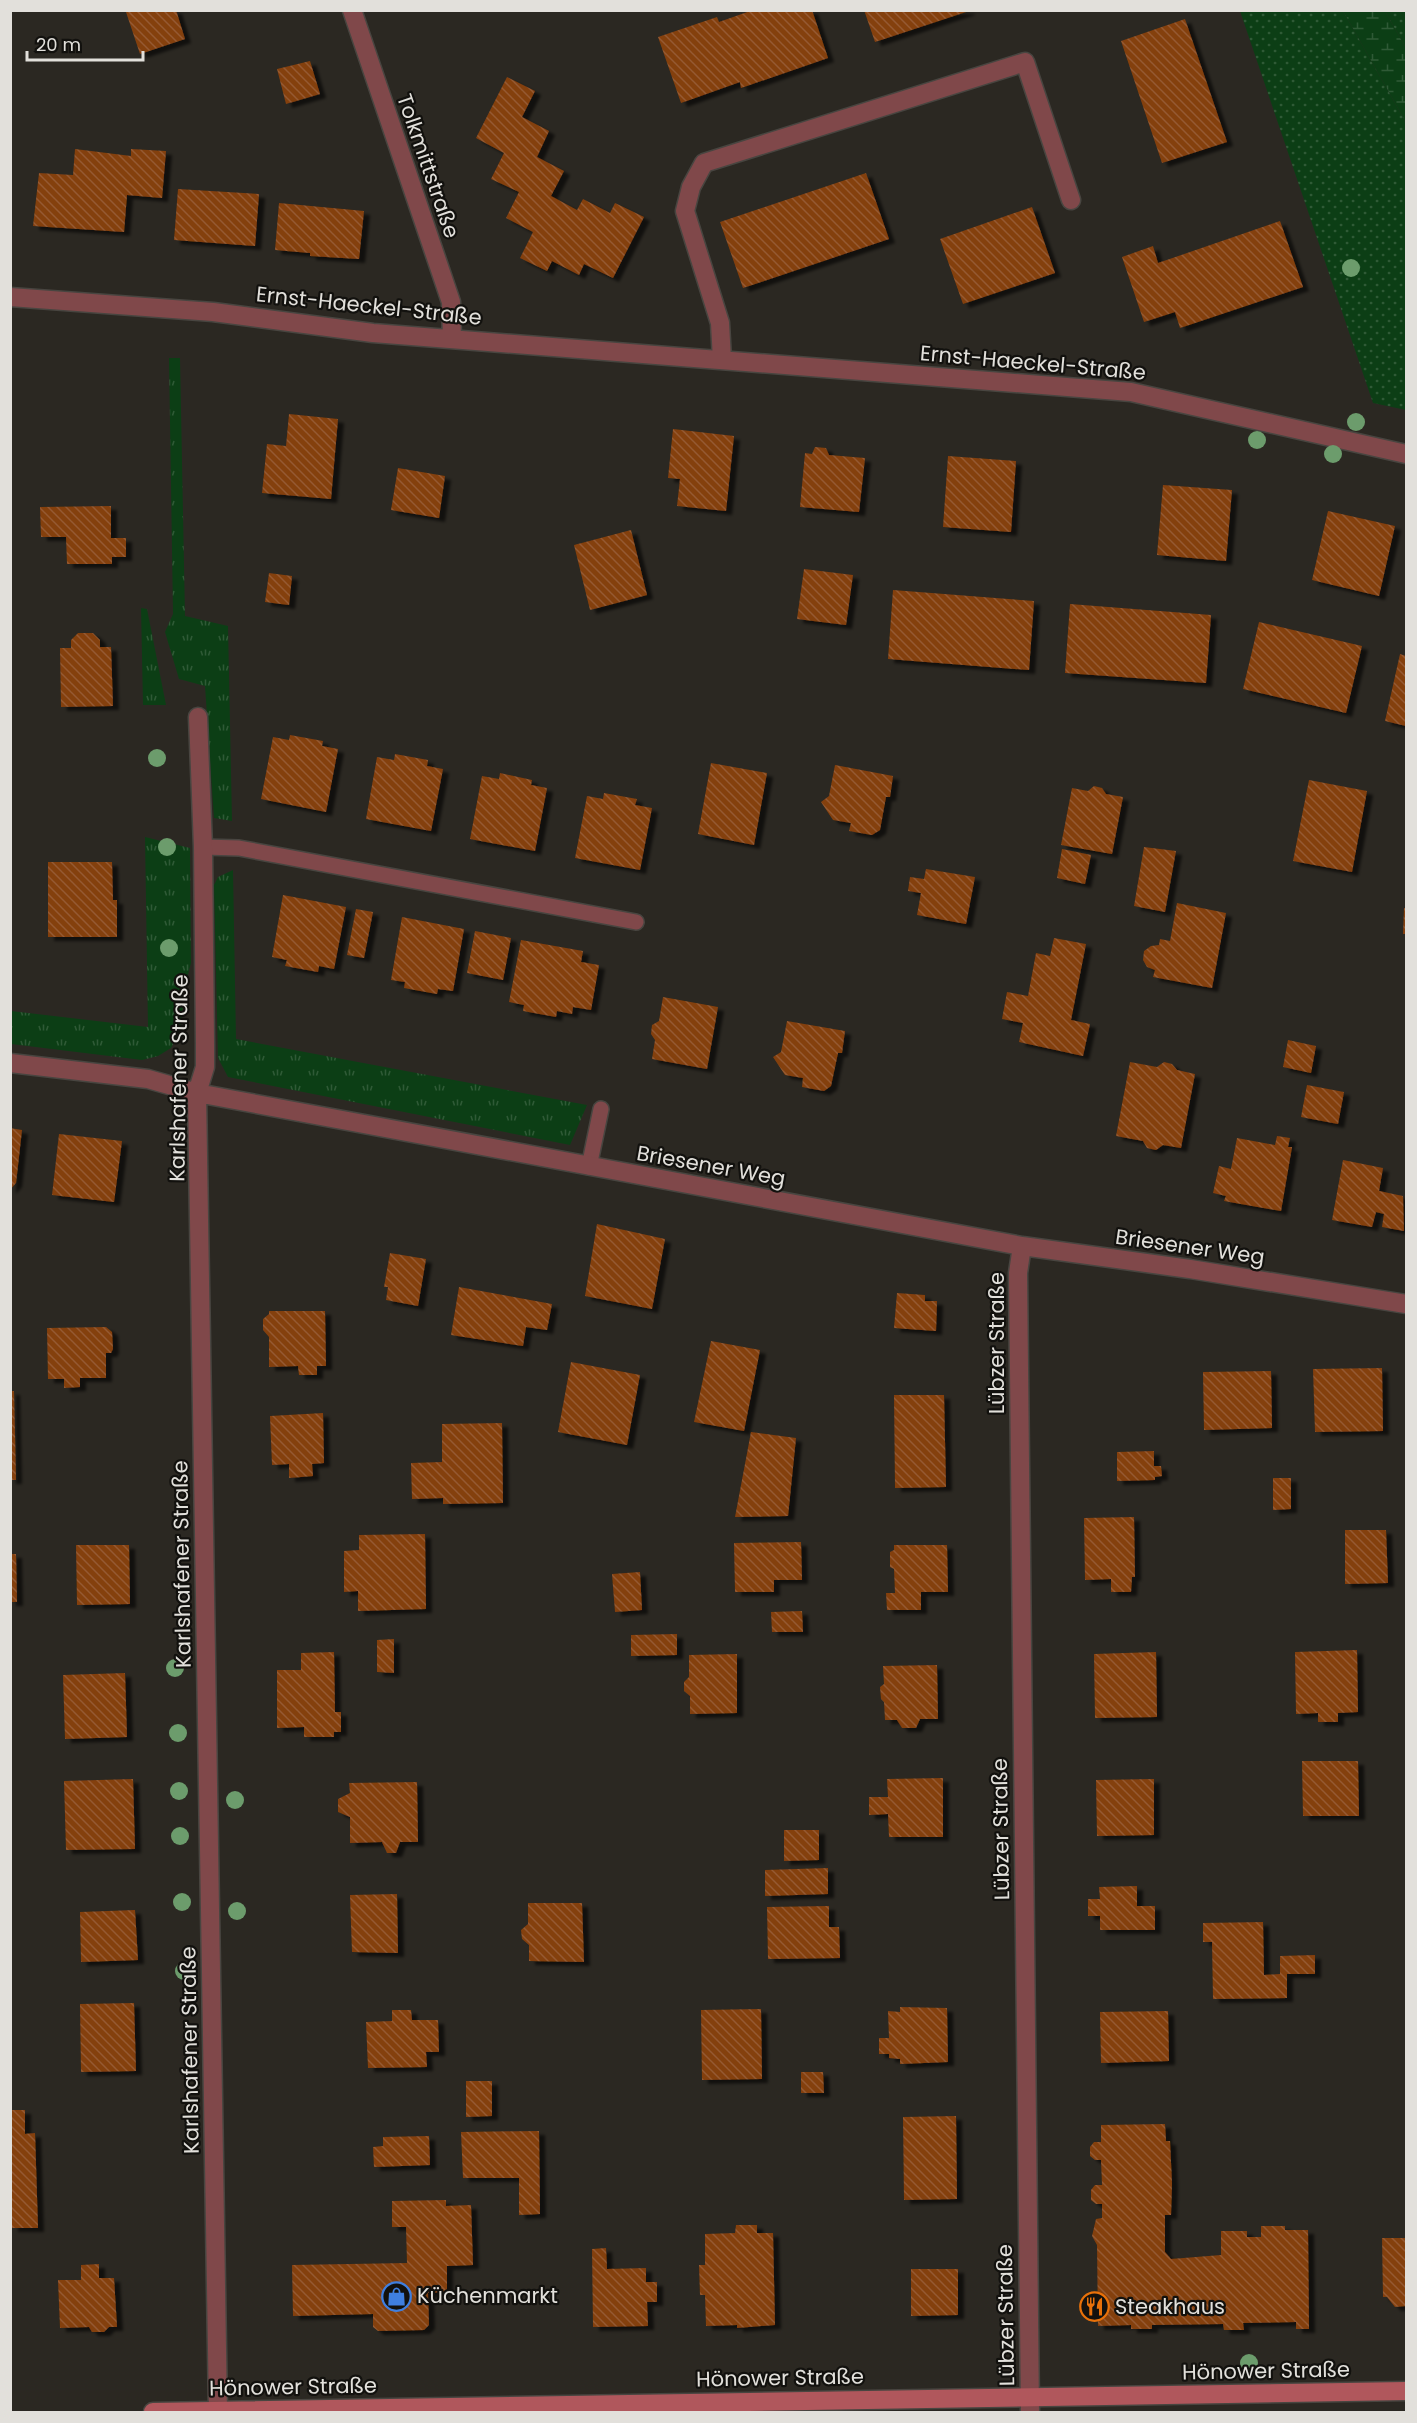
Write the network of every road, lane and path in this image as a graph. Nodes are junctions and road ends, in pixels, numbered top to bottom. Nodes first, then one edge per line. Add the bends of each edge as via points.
1 (352, 10) edge
2 (1071, 200) dead end
3 (10, 297) edge
4 (452, 339) junction
5 (722, 360) junction
6 (1407, 454) edge
7 (198, 717) dead end
8 (203, 847) junction
9 (636, 922) dead end
10 (10, 1063) edge
11 (197, 1093) junction
12 (600, 1109) dead end
13 (588, 1167) junction
14 (1022, 1246) junction
15 (1407, 1304) edge
16 (1407, 2391) edge
17 (1030, 2404) edge
18 (153, 2412) edge
19 (218, 2412) edge

1 - 4 street, Tolkmittstraße via 451,302
2 - 5 street via 1025,62 704,162 690,187 684,211 720,323
3 - 4 street, Ernst-Haeckel-Straße via 213,312
4 - 5 street, Ernst-Haeckel-Straße
5 - 6 street, Ernst-Haeckel-Straße via 1131,392
7 - 8 street, Karlshafener Straße
8 - 9 lane via 239,848
8 - 11 street, Karlshafener Straße via 205,1067
10 - 11 street, Briesener Weg via 148,1079
11 - 13 street, Briesener Weg
11 - 19 street, Karlshafener Straße
12 - 13 lane
13 - 14 street, Briesener Weg
14 - 15 street, Briesener Weg
14 - 17 street, Lübzer Straße via 1017,1273
16 - 17 main road, Hönower Straße
17 - 19 main road, Hönower Straße
18 - 19 main road, Hönower Straße

